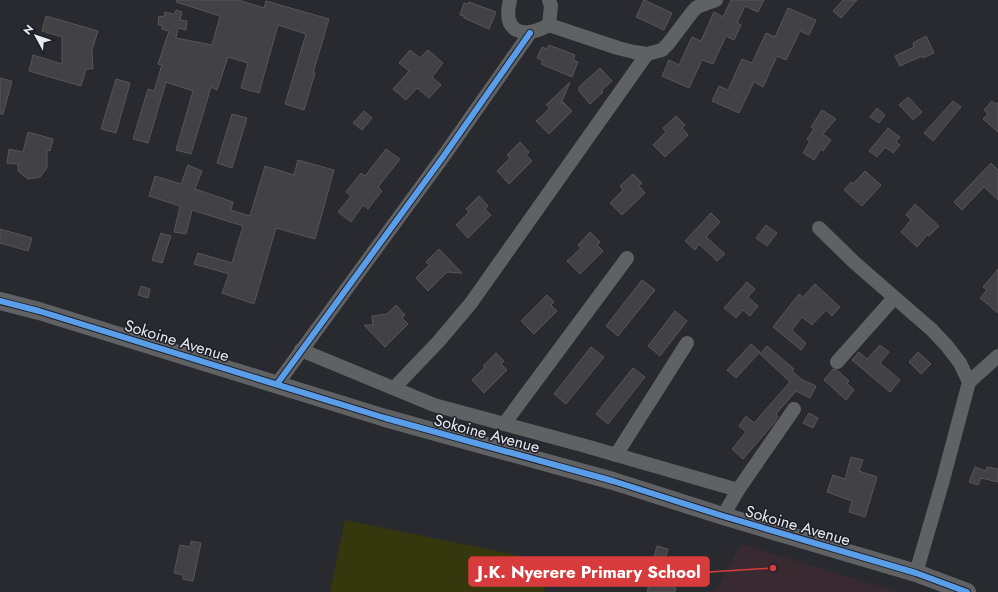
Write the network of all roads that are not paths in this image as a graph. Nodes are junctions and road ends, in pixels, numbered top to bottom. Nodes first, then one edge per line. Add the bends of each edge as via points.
1 (510, 0) edge
2 (549, 0) edge
3 (716, 0) edge
4 (549, 25) junction
5 (512, 27) junction
6 (530, 33) junction
7 (647, 54) junction
8 (511, 61) junction
9 (819, 228) dead end
10 (627, 258) dead end
11 (894, 298) junction
12 (0, 300) edge
13 (687, 343) dead end
14 (301, 350) junction
15 (998, 356) edge
16 (838, 362) dead end
17 (969, 382) junction
18 (277, 384) junction
19 (394, 388) junction
20 (794, 409) dead end
21 (504, 424) junction
22 (616, 455) junction
23 (738, 490) junction
24 (723, 516) junction
25 (916, 573) junction
26 (967, 592) edge

1 - 5 street via 507,10
2 - 4 street
3 - 7 street via 697,7 662,50
4 - 6 street
4 - 7 street via 618,48
5 - 6 street via 520,32
5 - 8 street via 514,39
6 - 8 street
7 - 19 street via 471,303
8 - 14 street
9 - 11 street
10 - 21 street
11 - 16 street
11 - 17 street via 947,346 960,363
12 - 18 street, Sokoine Avenue
13 - 22 street
14 - 18 street
14 - 19 street
15 - 17 street
17 - 25 street
18 - 24 street, Sokoine Avenue via 385,418 613,481
19 - 21 street via 434,405
20 - 23 street
21 - 22 street
22 - 23 street
23 - 24 street
24 - 25 street, Sokoine Avenue
25 - 26 street, Sokoine Avenue

